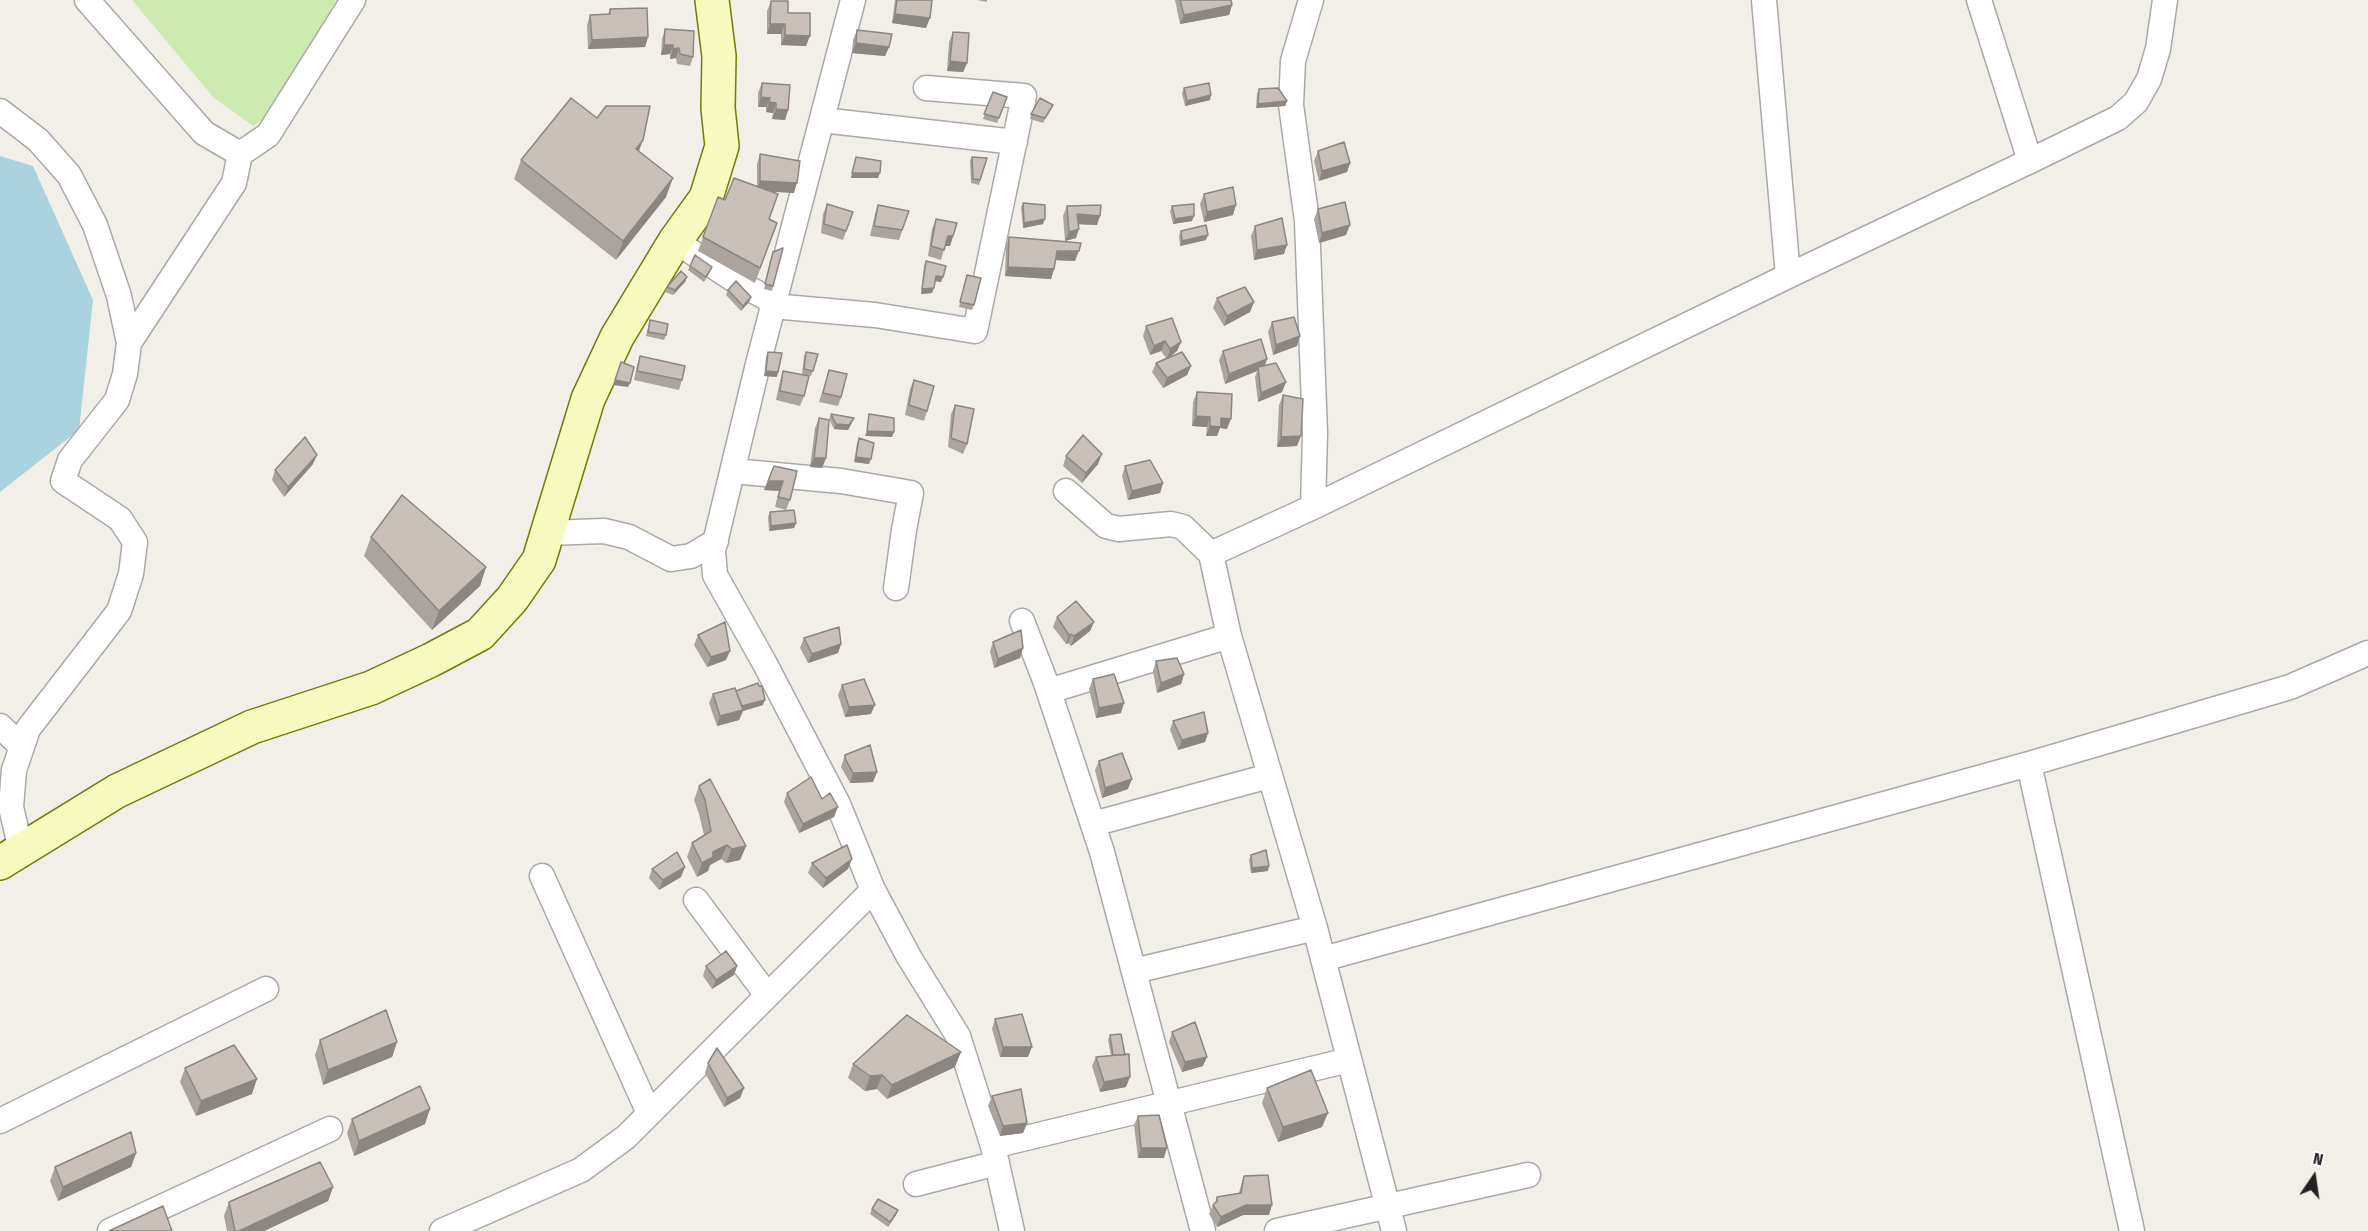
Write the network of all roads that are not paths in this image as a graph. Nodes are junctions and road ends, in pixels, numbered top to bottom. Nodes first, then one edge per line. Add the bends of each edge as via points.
1 (87, 0) edge
2 (353, 0) edge
3 (712, 0) edge
4 (854, 0) edge
5 (1311, 0) edge
6 (1764, 0) edge
7 (1979, 0) edge
8 (2165, 0) edge
9 (926, 88) dead end
10 (0, 111) edge
11 (822, 120) junction
12 (1015, 142) junction
13 (240, 153) junction
14 (2030, 161) junction
15 (675, 241) junction
16 (1788, 276) junction
17 (773, 304) junction
18 (129, 343) junction
19 (733, 471) junction
20 (1066, 491) dead end
21 (1314, 507) junction
22 (547, 533) junction
23 (716, 541) junction
24 (1211, 554) junction
25 (678, 559) junction
26 (714, 575) junction
27 (896, 588) dead end
28 (1022, 621) dead end
29 (1229, 636) junction
30 (2368, 653) edge
31 (1049, 691) junction
32 (0, 726) edge
33 (22, 747) junction
34 (2029, 764) junction
35 (1269, 776) junction
36 (1093, 824) junction
37 (10, 856) edge
38 (542, 876) dead end
39 (873, 890) junction
40 (696, 900) dead end
41 (1315, 928) junction
42 (1323, 959) junction
43 (1134, 971) junction
44 (266, 989) dead end
45 (767, 996) junction
46 (1349, 1060) junction
47 (1169, 1105) junction
48 (649, 1113) junction
49 (0, 1121) edge
50 (330, 1129) dead end
51 (995, 1154) junction
52 (1528, 1175) dead end
53 (916, 1184) dead end
54 (1388, 1207) junction
55 (110, 1231) edge
56 (442, 1231) edge
57 (1012, 1231) edge
58 (1203, 1231) edge
59 (1277, 1231) edge
60 (1394, 1231) edge
61 (2132, 1231) edge

1 - 13 street via 204,133
2 - 13 street via 268,135
3 - 15 street via 719,56 722,146 706,198
4 - 11 street
5 - 21 street via 1293,61 1292,105 1307,221
6 - 16 street
7 - 14 street
8 - 14 street via 2158,49 2149,79 2136,102 2118,118
9 - 12 street via 1024,96
10 - 18 street via 38,140 69,175 95,225 119,296
11 - 12 street
11 - 17 street
12 - 17 street via 975,331
13 - 18 street via 234,183
14 - 16 street
15 - 17 street
15 - 22 street via 616,337 588,399
16 - 21 street
17 - 19 street
18 - 33 street via 117,400 70,460 63,482 120,519 135,542 131,574 119,611 47,702 28,729
19 - 23 street
19 - 27 street via 841,481 911,494
20 - 24 street via 1106,526 1184,527
21 - 24 street
22 - 25 street via 612,533
22 - 37 street via 539,560 512,599 480,634 371,688 252,727 117,791
23 - 25 street
23 - 26 street
24 - 29 street
25 - 26 street
26 - 39 street via 838,804
28 - 31 street
29 - 31 street
29 - 35 street
30 - 34 street via 2290,687
31 - 36 street
32 - 33 street
33 - 37 street via 14,770
34 - 42 street
34 - 61 street
35 - 36 street
35 - 41 street
36 - 43 street
38 - 48 street
39 - 45 street
39 - 51 street via 958,1036
40 - 45 street
41 - 42 street
41 - 43 street
42 - 46 street
43 - 47 street
44 - 49 street
45 - 48 street
46 - 47 street
46 - 54 street
47 - 51 street
47 - 58 street
48 - 56 street via 626,1137 581,1170
50 - 55 street
51 - 53 street
51 - 57 street
52 - 54 street
54 - 59 street
54 - 60 street

